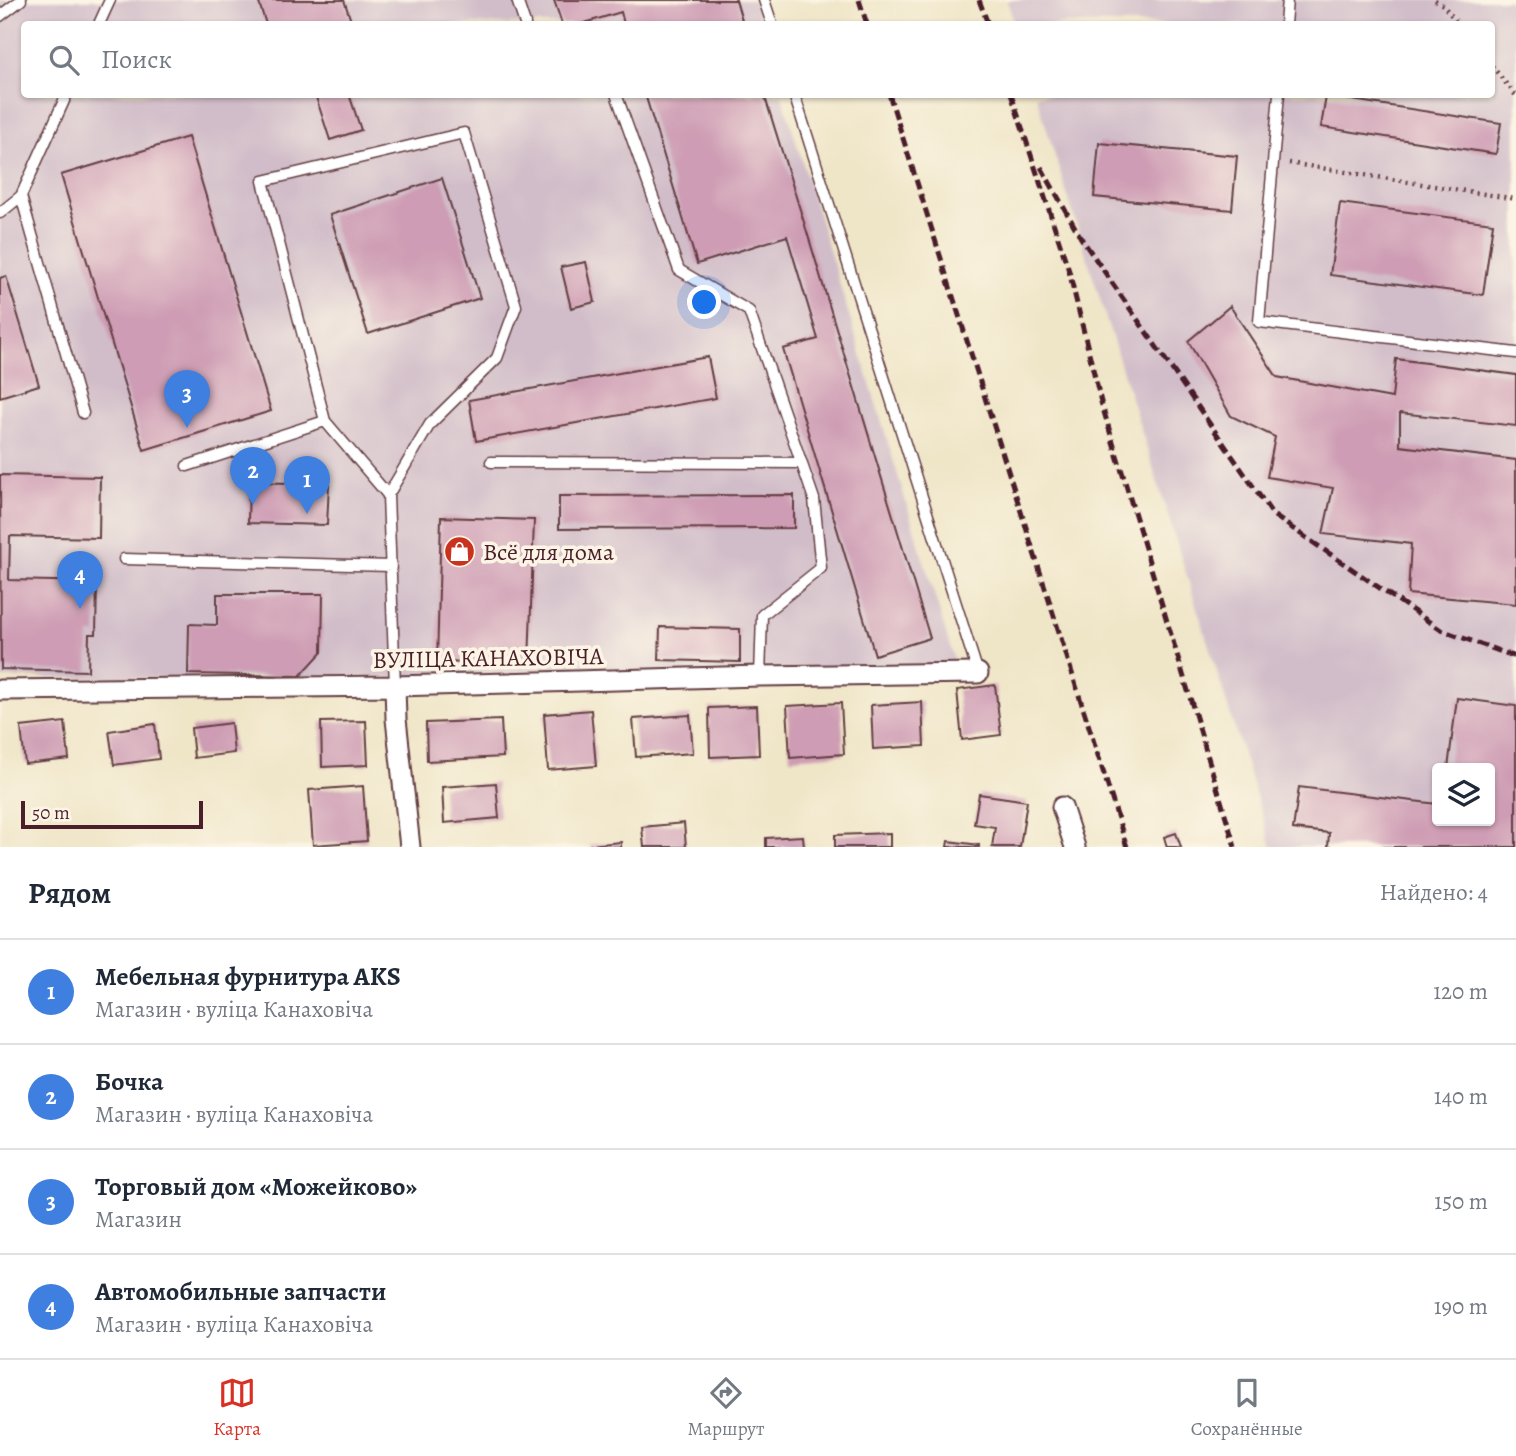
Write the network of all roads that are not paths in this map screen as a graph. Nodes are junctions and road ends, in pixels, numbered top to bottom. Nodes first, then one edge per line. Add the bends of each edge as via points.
1 (21, 0) edge
2 (110, 0) edge
3 (517, 0) edge
4 (764, 0) edge
5 (1287, 0) edge
6 (0, 16) edge
7 (100, 21) edge
8 (524, 21) edge
9 (771, 21) edge
10 (1285, 21) edge
11 (65, 98) edge
12 (617, 98) edge
13 (795, 98) edge
14 (1279, 98) edge
15 (21, 196) junction
16 (0, 213) edge
17 (1516, 353) edge
18 (83, 413) dead end
19 (325, 421) junction
20 (491, 462) dead end
21 (802, 463) junction
22 (187, 466) dead end
23 (388, 495) junction
24 (124, 559) dead end
25 (391, 566) junction
26 (978, 673) joint
27 (760, 676) junction
28 (395, 686) junction
29 (0, 690) edge
30 (1062, 807) dead end
31 (410, 847) edge
32 (1075, 847) edge

1 - 6 lane
2 - 7 lane
3 - 8 lane
4 - 9 lane
5 - 10 lane
11 - 15 lane
12 - 21 lane via 679,270 749,312
13 - 26 lane
14 - 17 lane via 1259,322
15 - 16 lane
15 - 18 lane
19 - 22 lane
19 - 23 lane
19 - 23 lane via 263,181 464,133 516,306 498,358 430,424
20 - 21 lane
21 - 27 lane via 814,499 821,568 762,615
23 - 25 lane
24 - 25 lane
25 - 28 lane
26 - 27 street, ВУЛІЦА КАНАХОВІЧА
27 - 28 street, ВУЛІЦА КАНАХОВІЧА
28 - 29 street, ВУЛІЦА КАНАХОВІЧА
28 - 31 street
30 - 32 street

